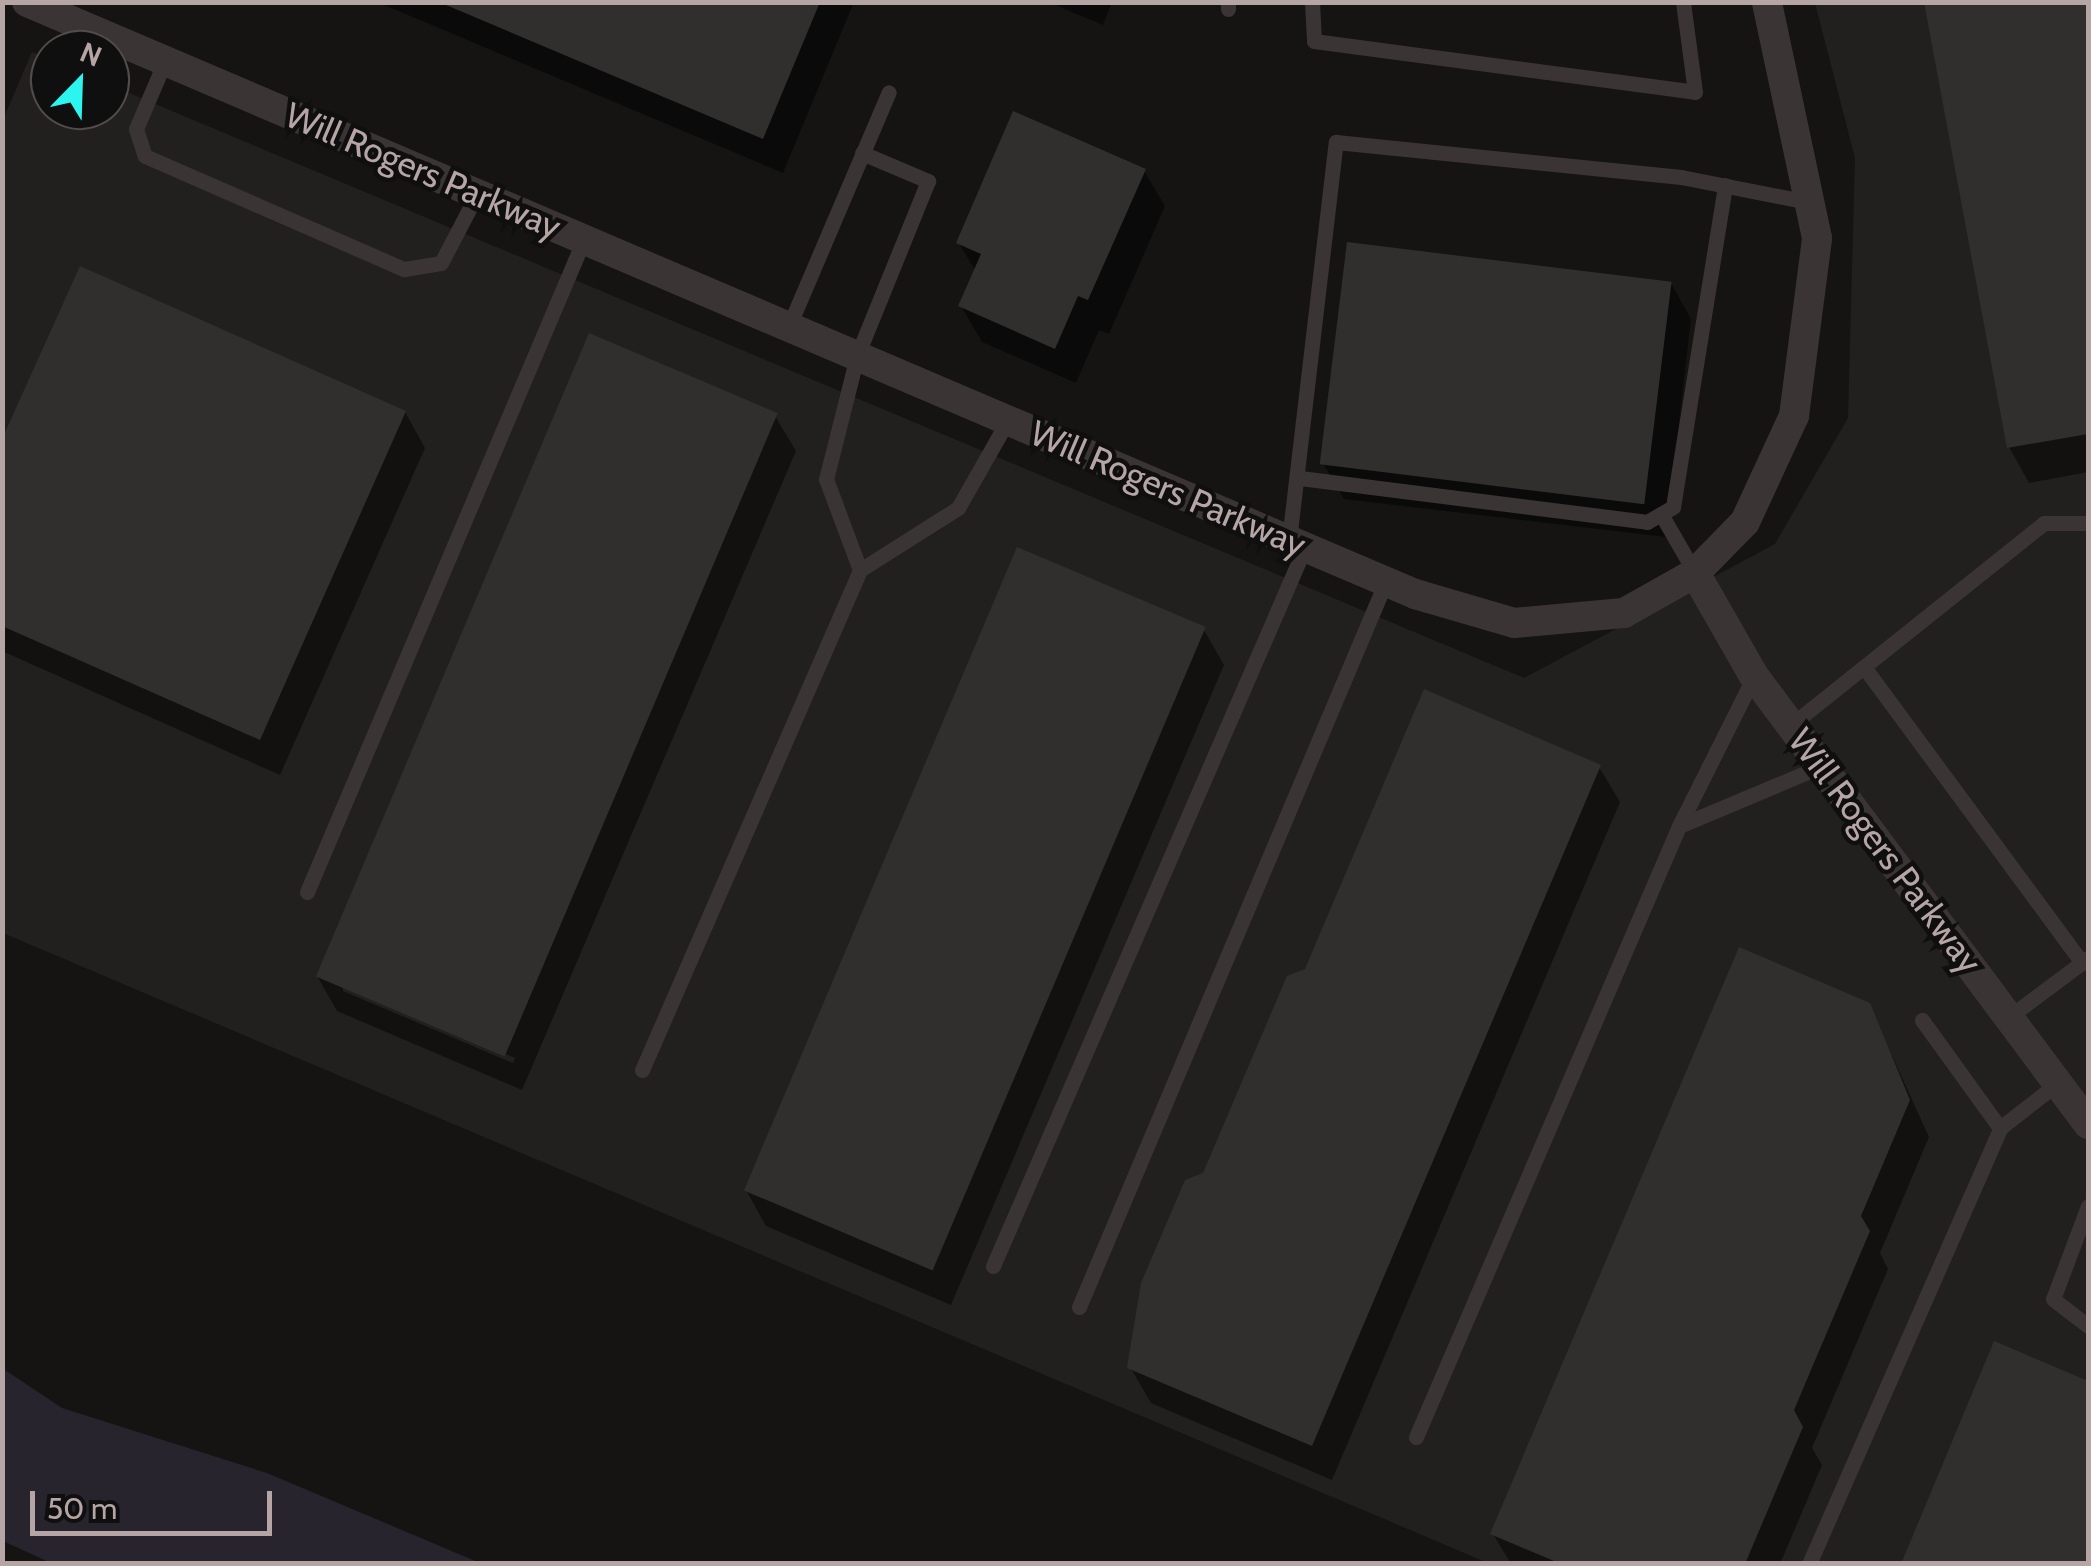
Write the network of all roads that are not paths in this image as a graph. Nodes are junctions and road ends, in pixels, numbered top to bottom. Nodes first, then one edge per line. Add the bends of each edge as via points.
1 (1312, 2) edge
2 (1683, 2) edge
3 (1768, 2) edge
4 (47, 6) edge
5 (165, 61) junction
6 (888, 92) dead end
7 (862, 154) junction
8 (1725, 185) junction
9 (477, 194) junction
10 (1809, 202) junction
11 (584, 240) junction
12 (790, 326) junction
13 (858, 356) junction
14 (1008, 420) junction
15 (1300, 478) junction
16 (1660, 514) junction
17 (2088, 523) edge
18 (1297, 543) junction
19 (860, 570) junction
20 (1695, 573) junction
21 (1386, 581) junction
22 (1864, 667) junction
23 (1754, 676) junction
24 (1791, 725) junction
25 (1822, 766) junction
26 (1678, 826) junction
27 (306, 892) dead end
28 (2086, 960) edge
29 (2009, 1017) junction
30 (1922, 1020) dead end
31 (642, 1070) dead end
32 (2078, 1101) edge
33 (2000, 1128) junction
34 (2088, 1206) edge
35 (993, 1266) dead end
36 (1079, 1306) dead end
37 (2088, 1326) edge
38 (1416, 1436) dead end
39 (1809, 1564) edge

1 - 2 lane via 1314,41 1695,92
3 - 10 street
4 - 5 street, Will Rogers Parkway
5 - 9 street, Will Rogers Parkway
5 - 9 lane via 136,129 145,156 404,269 441,264
6 - 7 lane
7 - 12 lane
7 - 13 lane via 928,181
8 - 10 lane
8 - 15 lane via 1336,142
8 - 16 lane via 1672,507
9 - 11 street, Will Rogers Parkway
10 - 20 street via 1816,238 1810,339 1794,416 1745,522
11 - 12 street, Will Rogers Parkway
11 - 27 lane
12 - 13 street, Will Rogers Parkway
13 - 14 street, Will Rogers Parkway
13 - 19 lane via 826,479
14 - 18 street, Will Rogers Parkway
14 - 19 lane via 958,508
15 - 16 lane via 1647,522
15 - 18 lane
16 - 20 lane
17 - 22 lane via 2044,523
18 - 21 street, Will Rogers Parkway
18 - 35 lane
19 - 31 lane
20 - 21 street, Will Rogers Parkway via 1624,613 1514,623
20 - 23 street, Will Rogers Parkway
21 - 36 lane
22 - 24 lane
22 - 28 lane
23 - 24 street, Will Rogers Parkway
23 - 26 lane
24 - 25 street, Will Rogers Parkway
25 - 26 lane
25 - 29 street, Will Rogers Parkway
26 - 38 lane
28 - 29 lane
29 - 32 street, Will Rogers Parkway
30 - 33 lane
32 - 33 lane
33 - 39 lane
34 - 37 lane via 2053,1299

